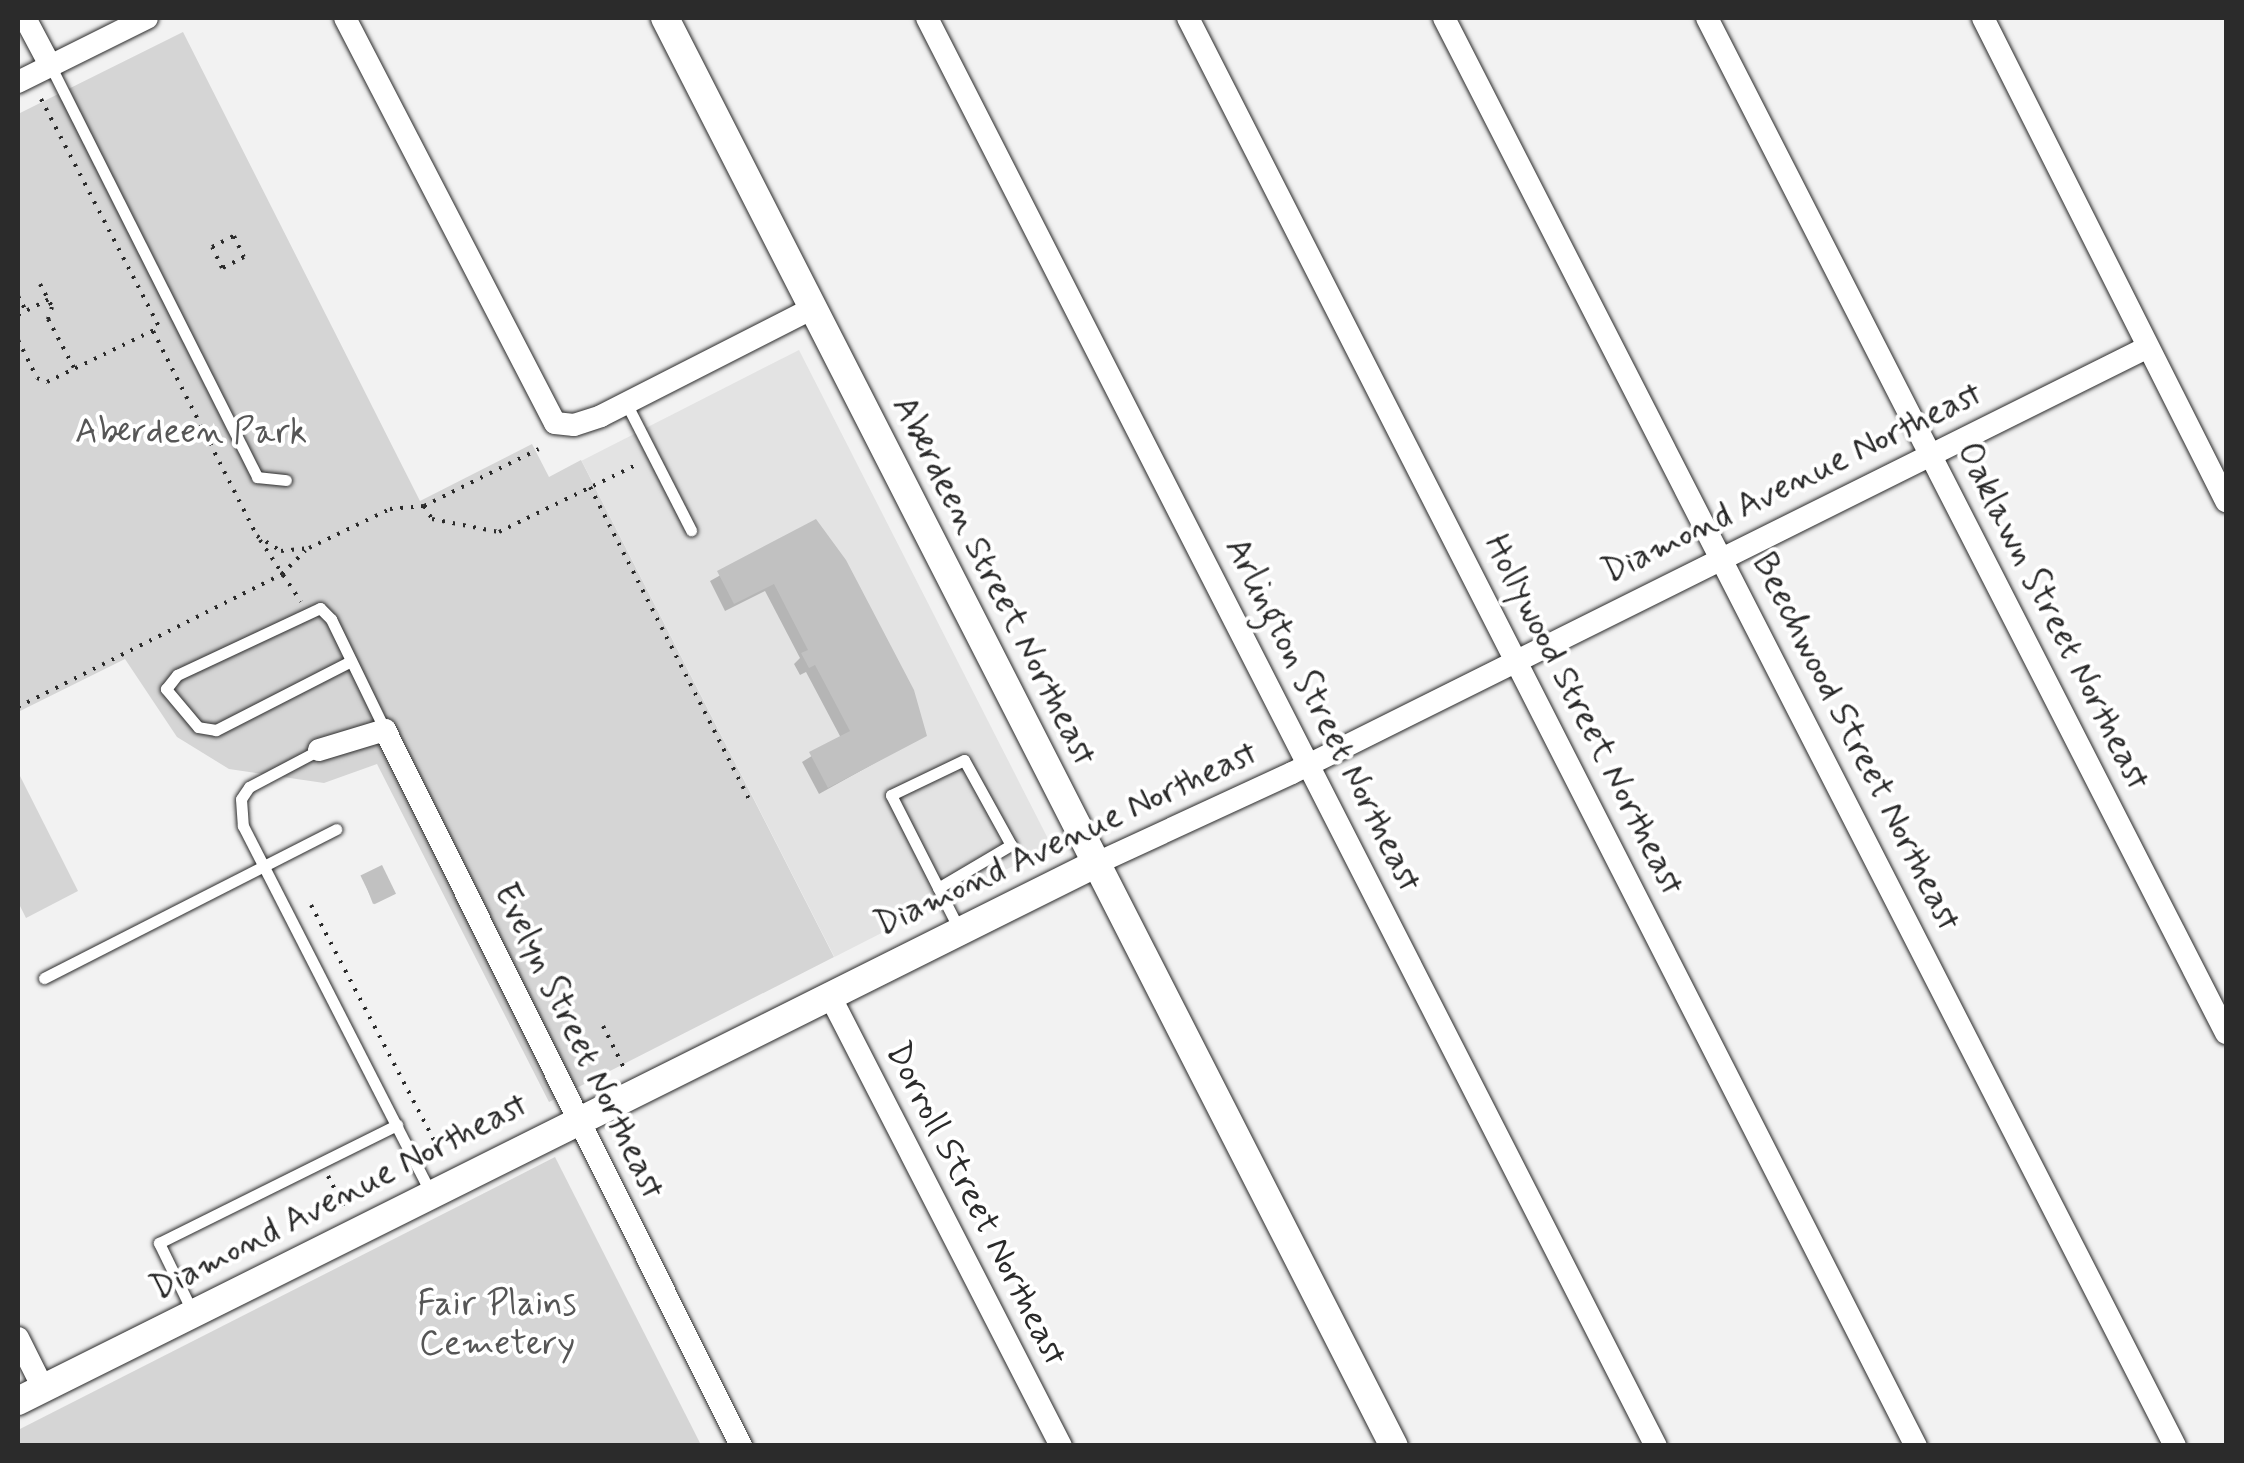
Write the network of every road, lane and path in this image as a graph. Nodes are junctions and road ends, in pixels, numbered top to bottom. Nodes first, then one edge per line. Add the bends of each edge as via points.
1 (26, 18) edge
2 (146, 18) edge
3 (345, 18) edge
4 (665, 18) edge
5 (927, 18) edge
6 (1188, 18) edge
7 (1444, 18) edge
8 (1706, 18) edge
9 (1984, 18) edge
10 (50, 66) junction
11 (18, 82) edge
12 (41, 99) dead end
13 (221, 239) joint
14 (40, 284) dead end
15 (18, 296) edge
16 (48, 300) junction
17 (814, 308) junction
18 (26, 311) junction
19 (18, 315) edge
20 (176, 319) junction
21 (159, 328) junction
22 (152, 331) junction
23 (18, 340) edge
24 (2148, 347) junction
25 (74, 368) junction
26 (626, 403) junction
27 (539, 449) dead end
28 (1932, 455) junction
29 (653, 456) junction
30 (286, 480) dead end
31 (590, 487) junction
32 (2226, 501) edge
33 (424, 506) junction
34 (691, 530) dead end
35 (258, 536) junction
36 (309, 548) junction
37 (1724, 559) junction
38 (282, 574) junction
39 (305, 610) junction
40 (351, 661) junction
41 (1517, 662) junction
42 (18, 706) edge
43 (385, 730) junction
44 (319, 750) joint
45 (1309, 764) junction
46 (749, 800) dead end
47 (336, 829) dead end
48 (1095, 864) junction
49 (263, 866) junction
50 (938, 888) junction
51 (311, 905) dead end
52 (958, 929) junction
53 (44, 978) dead end
54 (829, 994) junction
55 (603, 1026) dead end
56 (2226, 1033) edge
57 (624, 1068) dead end
58 (580, 1118) junction
59 (396, 1125) junction
60 (443, 1158) dead end
61 (321, 1162) junction
62 (431, 1193) junction
63 (344, 1208) dead end
64 (193, 1313) junction
65 (18, 1338) edge
66 (43, 1388) junction
67 (18, 1401) edge
68 (741, 1446) edge
69 (1061, 1446) edge
70 (1394, 1446) edge
71 (1656, 1446) edge
72 (1916, 1446) edge
73 (2175, 1446) edge

1 - 10 street
2 - 10 street
3 - 26 street via 551,419 574,425
4 - 17 street, Aberdeen Street Northeast
5 - 45 street, Arlington Street Northeast
6 - 41 street, Hollywood Street Northeast
7 - 37 street, Beechwood Street Northeast
8 - 28 street, Oaklawn Street Northeast
9 - 24 street
10 - 11 street
10 - 20 lane
12 - 21 path
13 - 13 path via 234,236 244,257 234,266 222,268 212,248
14 - 16 path
15 - 18 path
16 - 18 path
16 - 25 path via 48,318
17 - 26 street
17 - 48 street, Aberdeen Street Northeast
18 - 19 path
20 - 21 path
20 - 30 lane via 257,477
21 - 22 path
22 - 25 path
22 - 35 path
23 - 25 path via 36,378 47,382
24 - 28 street, Diamond Avenue Northeast
24 - 32 street
26 - 29 lane
27 - 33 path
28 - 37 street, Diamond Avenue Northeast
28 - 56 street, Oaklawn Street Northeast
29 - 31 path
29 - 34 lane
31 - 33 path via 499,532 432,520
31 - 46 path
33 - 36 path via 390,509
35 - 36 path via 281,551
35 - 38 path
36 - 38 path
37 - 41 street, Diamond Avenue Northeast
37 - 73 street, Beechwood Street Northeast
38 - 39 path
38 - 42 path
39 - 40 lane via 326,613
39 - 40 lane via 176,674 166,689 169,698 198,727 216,730
40 - 43 lane
41 - 45 street, Diamond Avenue Northeast
41 - 72 street, Hollywood Street Northeast
43 - 44 street
43 - 58 street, Evelyn Street Northeast
44 - 49 lane via 260,780 242,799 242,826
45 - 48 street, Diamond Avenue Northeast
45 - 71 street, Arlington Street Northeast
47 - 49 lane
48 - 52 street, Diamond Avenue Northeast
48 - 70 street, Aberdeen Street Northeast
49 - 53 lane
49 - 59 lane
50 - 50 lane via 891,795 964,760 1011,845
50 - 52 lane
51 - 60 path
52 - 54 street, Diamond Avenue Northeast
54 - 58 street, Diamond Avenue Northeast
54 - 69 street, Dorroll Street Northeast
55 - 57 path
58 - 62 street, Diamond Avenue Northeast
58 - 68 street, Evelyn Street Northeast
59 - 61 lane
59 - 62 lane
61 - 63 path
61 - 64 lane via 159,1243
62 - 64 street, Diamond Avenue Northeast
64 - 66 street, Diamond Avenue Northeast
65 - 66 street
66 - 67 street, Diamond Avenue Northeast

